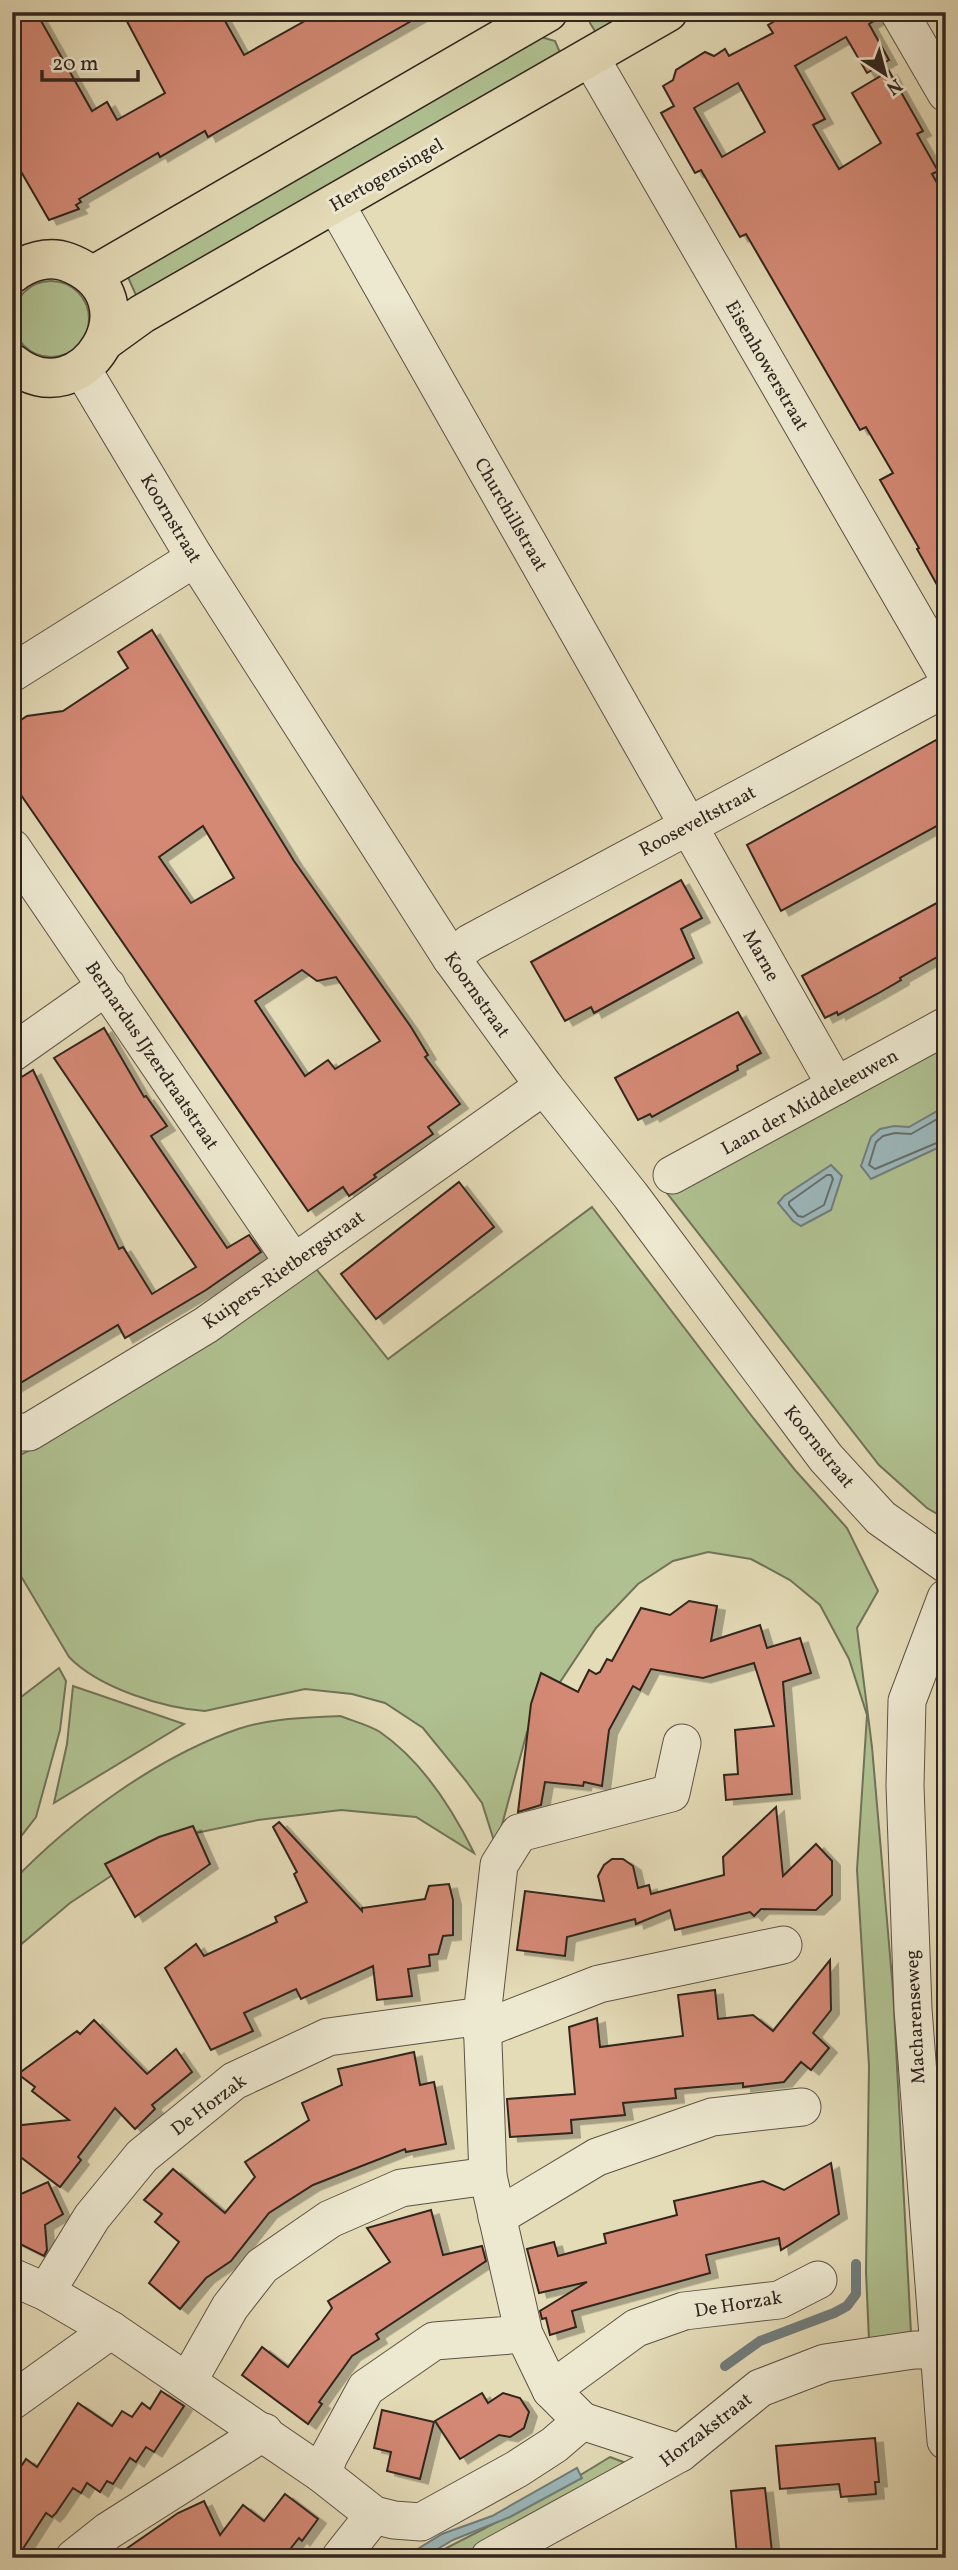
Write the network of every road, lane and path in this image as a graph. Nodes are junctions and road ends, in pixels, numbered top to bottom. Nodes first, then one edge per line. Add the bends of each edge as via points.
1 (548, 12) edge
2 (668, 12) edge
3 (899, 12) edge
4 (590, 57) junction
5 (946, 93) edge
6 (335, 203) junction
7 (13, 272) edge
8 (92, 275) junction
9 (94, 354) junction
10 (17, 371) edge
11 (195, 558) junction
12 (12, 673) edge
13 (946, 673) edge
14 (946, 688) edge
15 (689, 824) junction
16 (12, 848) edge
17 (451, 958) junction
18 (107, 986) junction
19 (946, 1026) edge
20 (12, 1053) edge
21 (544, 1086) junction
22 (836, 1086) junction
23 (671, 1175) dead end
24 (293, 1262) junction
25 (12, 1432) edge
26 (946, 1564) edge
27 (946, 1598) edge
28 (682, 1743) dead end
29 (783, 1945) dead end
30 (482, 2023) junction
31 (802, 2107) dead end
32 (488, 2176) junction
33 (497, 2217) junction
34 (12, 2277) edge
35 (818, 2280) dead end
36 (46, 2292) junction
37 (111, 2330) junction
38 (524, 2334) junction
39 (937, 2350) junction
40 (188, 2381) junction
41 (551, 2390) junction
42 (12, 2401) edge
43 (582, 2421) junction
44 (264, 2432) junction
45 (946, 2441) edge
46 (680, 2453) junction
47 (322, 2474) junction
48 (374, 2515) junction
49 (74, 2558) edge
50 (340, 2558) edge
51 (489, 2558) edge

1 - 8 main road
2 - 4 main road, Hertogensingel
3 - 5 street
4 - 6 main road, Hertogensingel
4 - 13 street, Eisenhowerstraat
6 - 9 main road, Hertogensingel via 142,314
6 - 15 street, Churchillstraat
7 - 8 main road via 45,259 62,260
8 - 9 main road via 109,306 110,323
9 - 10 main road via 64,376
9 - 11 street, Koornstraat
11 - 12 street
11 - 17 street, Koornstraat
14 - 15 street, Rooseveltstraat
15 - 17 street, Rooseveltstraat via 470,943
15 - 22 street, Marne
16 - 18 street, Bernardus IJzerdraatstraat
17 - 21 street, Koornstraat
18 - 20 street
18 - 24 street, Bernardus IJzerdraatstraat
19 - 22 street, Laan der Middeleeuwen
21 - 24 street, Kuipers-Rietbergstraat
21 - 26 street, Koornstraat via 826,1458 881,1518
22 - 23 street, Laan der Middeleeuwen
24 - 25 street, Kuipers-Rietbergstraat via 206,1325 29,1432
27 - 39 street, Macharenseweg via 906,1701 913,2010
28 - 30 street via 671,1793 519,1833 499,1865
29 - 30 street, De Horzak via 599,1984
30 - 32 street
30 - 36 street, De Horzak via 328,2037 234,2081 142,2156 92,2217
31 - 33 street via 712,2117 597,2157
32 - 33 street
32 - 40 street via 401,2188 330,2219 262,2266 230,2306
33 - 38 street
34 - 36 street
35 - 41 street, De Horzak via 779,2300 684,2311 636,2328
36 - 37 street
37 - 40 street
37 - 42 street
38 - 41 street
38 - 47 street via 434,2341 366,2388
39 - 45 street, Macharenseweg
39 - 46 street, Horzakstraat via 825,2363 760,2388
40 - 44 street
41 - 43 street
43 - 46 street
43 - 48 street via 526,2463 421,2522
44 - 47 street
44 - 49 street via 108,2531
46 - 51 street, Horzakstraat
47 - 48 street
48 - 50 street

